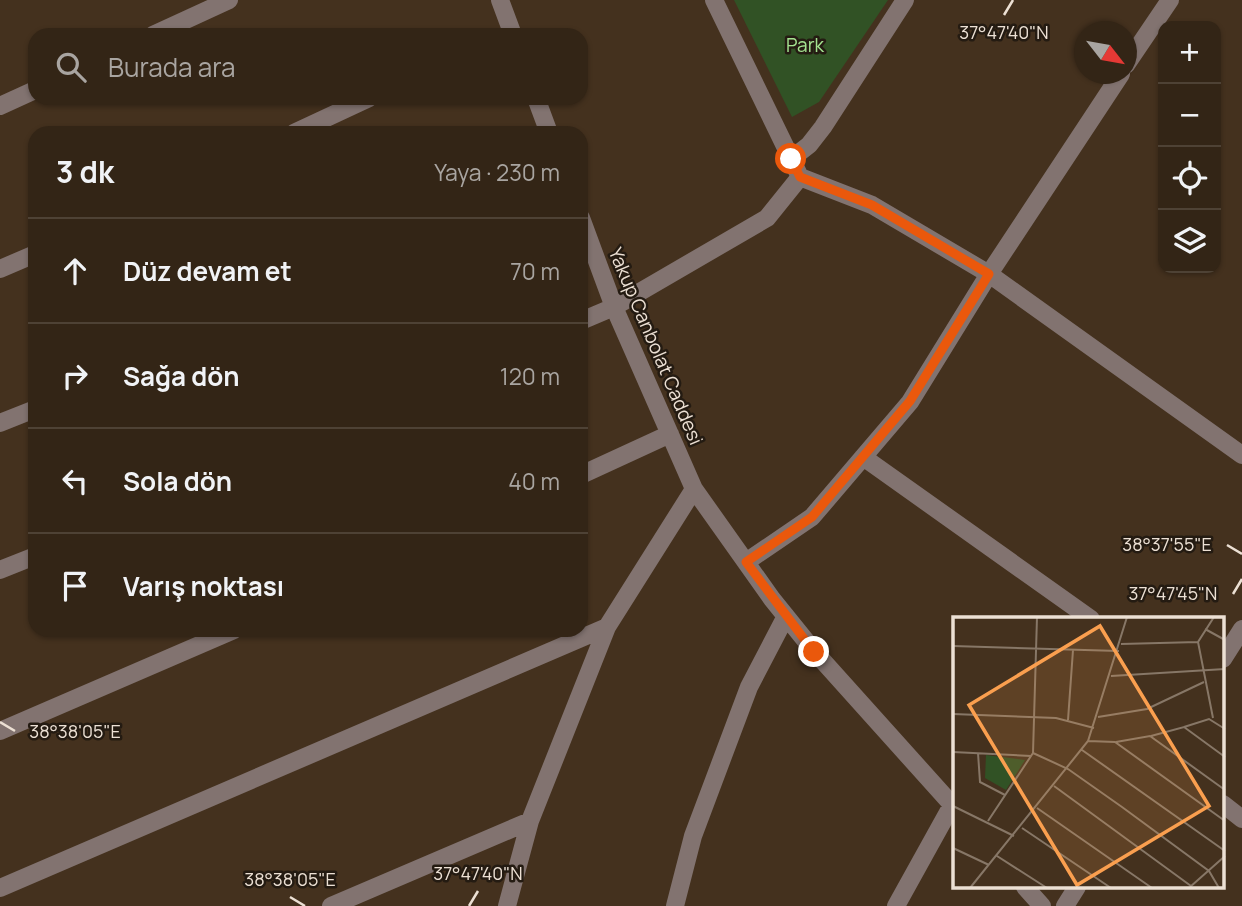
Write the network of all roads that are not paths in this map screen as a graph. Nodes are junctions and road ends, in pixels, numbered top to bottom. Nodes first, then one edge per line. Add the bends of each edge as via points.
1 (229, 0) edge
2 (500, 0) edge
3 (714, 0) edge
4 (905, 0) edge
5 (1170, 0) edge
6 (168, 28) edge
7 (507, 28) edge
8 (1137, 49) edge
9 (1114, 84) edge
10 (28, 93) edge
11 (354, 105) edge
12 (539, 105) edge
13 (0, 106) edge
14 (310, 126) edge
15 (546, 126) edge
16 (791, 159) junction
17 (800, 177) junction
18 (588, 237) edge
19 (28, 257) edge
20 (0, 269) edge
21 (989, 274) junction
22 (614, 307) junction
23 (588, 318) edge
24 (28, 411) edge
25 (0, 423) edge
26 (670, 434) junction
27 (1242, 455) edge
28 (863, 457) junction
29 (588, 472) edge
30 (694, 489) junction
31 (28, 559) edge
32 (746, 562) junction
33 (0, 570) edge
34 (786, 616) junction
35 (1088, 617) edge
36 (607, 627) junction
37 (1242, 629) edge
38 (588, 635) edge
39 (218, 637) edge
40 (584, 637) edge
41 (1224, 657) edge
42 (0, 731) edge
43 (1224, 805) edge
44 (953, 807) edge
45 (1242, 819) edge
46 (530, 821) junction
47 (0, 888) edge
48 (1026, 888) edge
49 (1076, 888) edge
50 (331, 906) edge
51 (507, 906) edge
52 (675, 906) edge
53 (896, 906) edge
54 (1042, 906) edge
55 (1065, 906) edge

1 - 6 street
2 - 7 street
3 - 16 street
4 - 16 street via 823,127
5 - 8 street
9 - 21 street
10 - 13 street
11 - 14 street
12 - 15 street
16 - 17 street
17 - 21 street via 872,205
17 - 22 street via 768,218
18 - 22 street, Yakup Canbolat Caddesi
19 - 20 street
21 - 27 street
21 - 28 street via 910,401
22 - 23 street
22 - 26 street, Yakup Canbolat Caddesi
24 - 25 street
26 - 29 street
26 - 30 street, Yakup Canbolat Caddesi
28 - 32 street via 812,517
28 - 35 street
30 - 32 street, Yakup Canbolat Caddesi
30 - 36 street
31 - 33 street
32 - 34 street, Yakup Canbolat Caddesi
34 - 44 street, Yakup Canbolat Caddesi
34 - 52 street via 749,687 693,836
36 - 38 street
36 - 46 street
37 - 41 street
39 - 42 street
40 - 47 street
43 - 45 street
44 - 53 street
46 - 50 street
46 - 51 street
48 - 54 street
49 - 55 street

